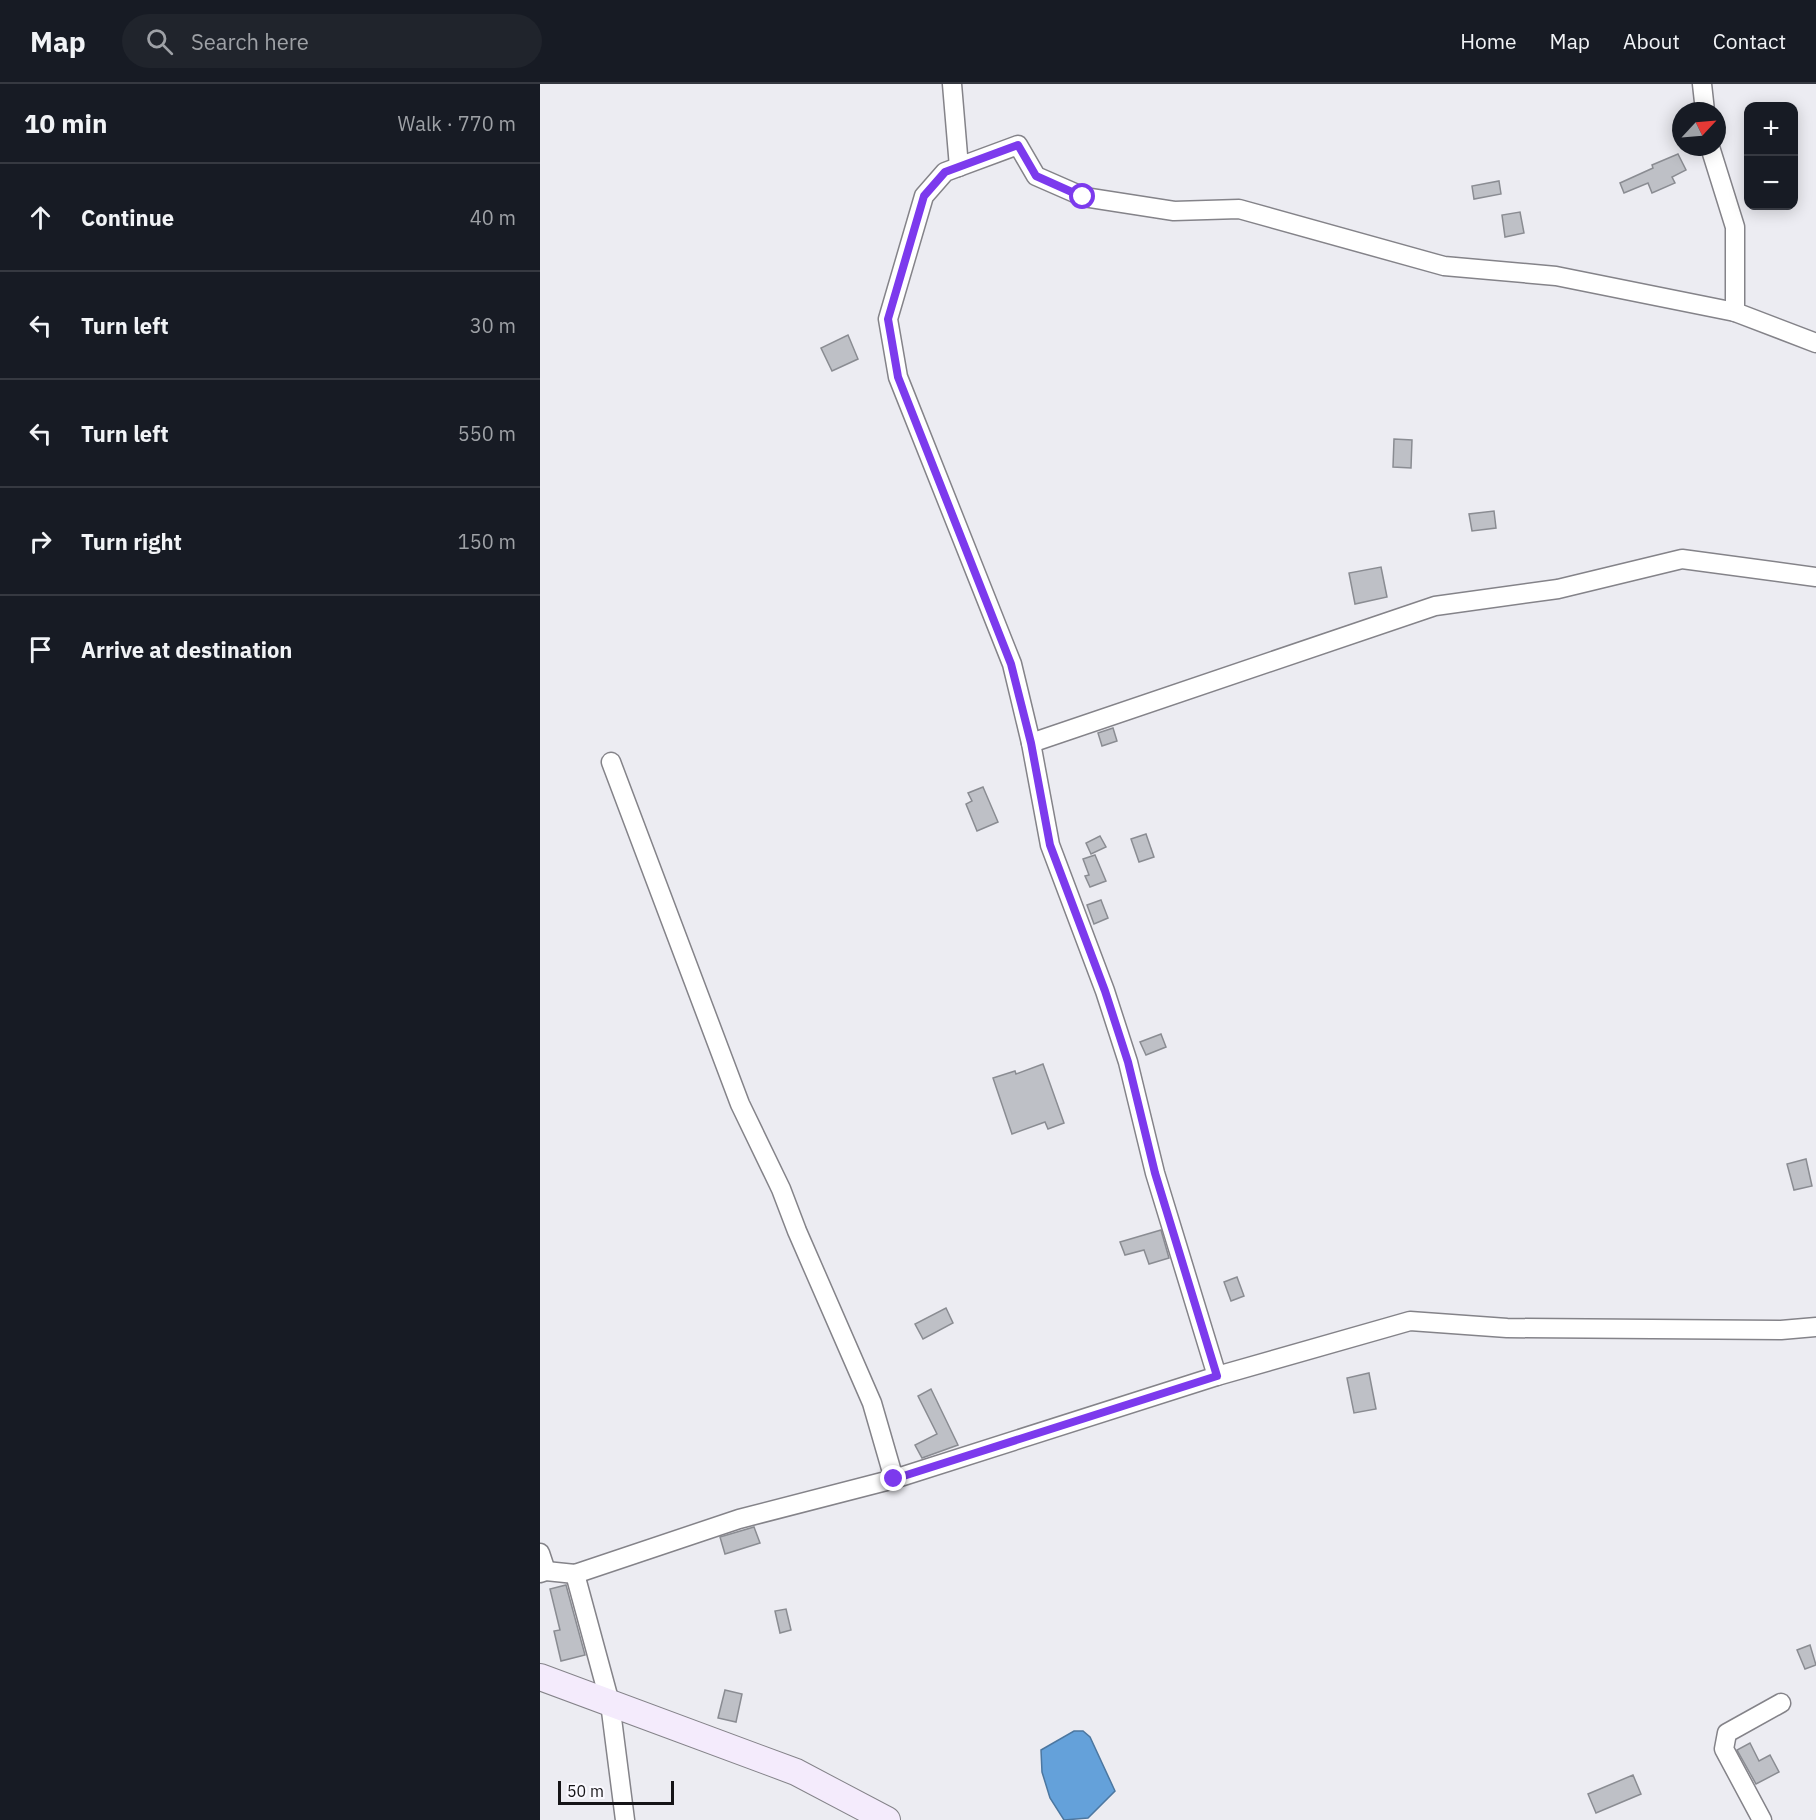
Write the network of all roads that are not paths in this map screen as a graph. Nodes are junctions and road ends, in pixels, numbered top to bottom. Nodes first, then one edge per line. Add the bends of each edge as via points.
1 (952, 84) edge
2 (1702, 84) edge
3 (1705, 102) edge
4 (1712, 156) edge
5 (959, 167) junction
6 (1735, 312) junction
7 (1816, 343) edge
8 (1816, 577) edge
9 (1031, 743) junction
10 (611, 762) dead end
11 (1816, 1327) edge
12 (1217, 1376) junction
13 (894, 1479) junction
14 (540, 1553) edge
15 (543, 1571) edge
16 (576, 1574) junction
17 (540, 1677) edge
18 (610, 1703) junction
19 (1781, 1703) dead end
20 (625, 1820) edge
21 (887, 1820) edge
22 (1762, 1820) edge

1 - 5 street
2 - 3 street
4 - 6 street via 1735,227
5 - 6 street via 1018,145 1036,176 1083,197 1174,211 1239,209 1444,266 1556,276
5 - 9 street via 945,172 924,196 888,319 898,377 1011,664
6 - 7 street
8 - 9 street via 1682,559 1558,589 1435,606
9 - 12 street via 1050,845 1128,1062 1155,1173
10 - 13 street via 740,1104 781,1189 872,1403
11 - 12 street via 1507,1328 1410,1321
12 - 13 street
13 - 16 street via 739,1519
14 - 15 street
15 - 16 street
16 - 18 street
17 - 18 main road
18 - 20 street
18 - 21 main road via 796,1772
19 - 22 street via 1727,1733 1724,1749

